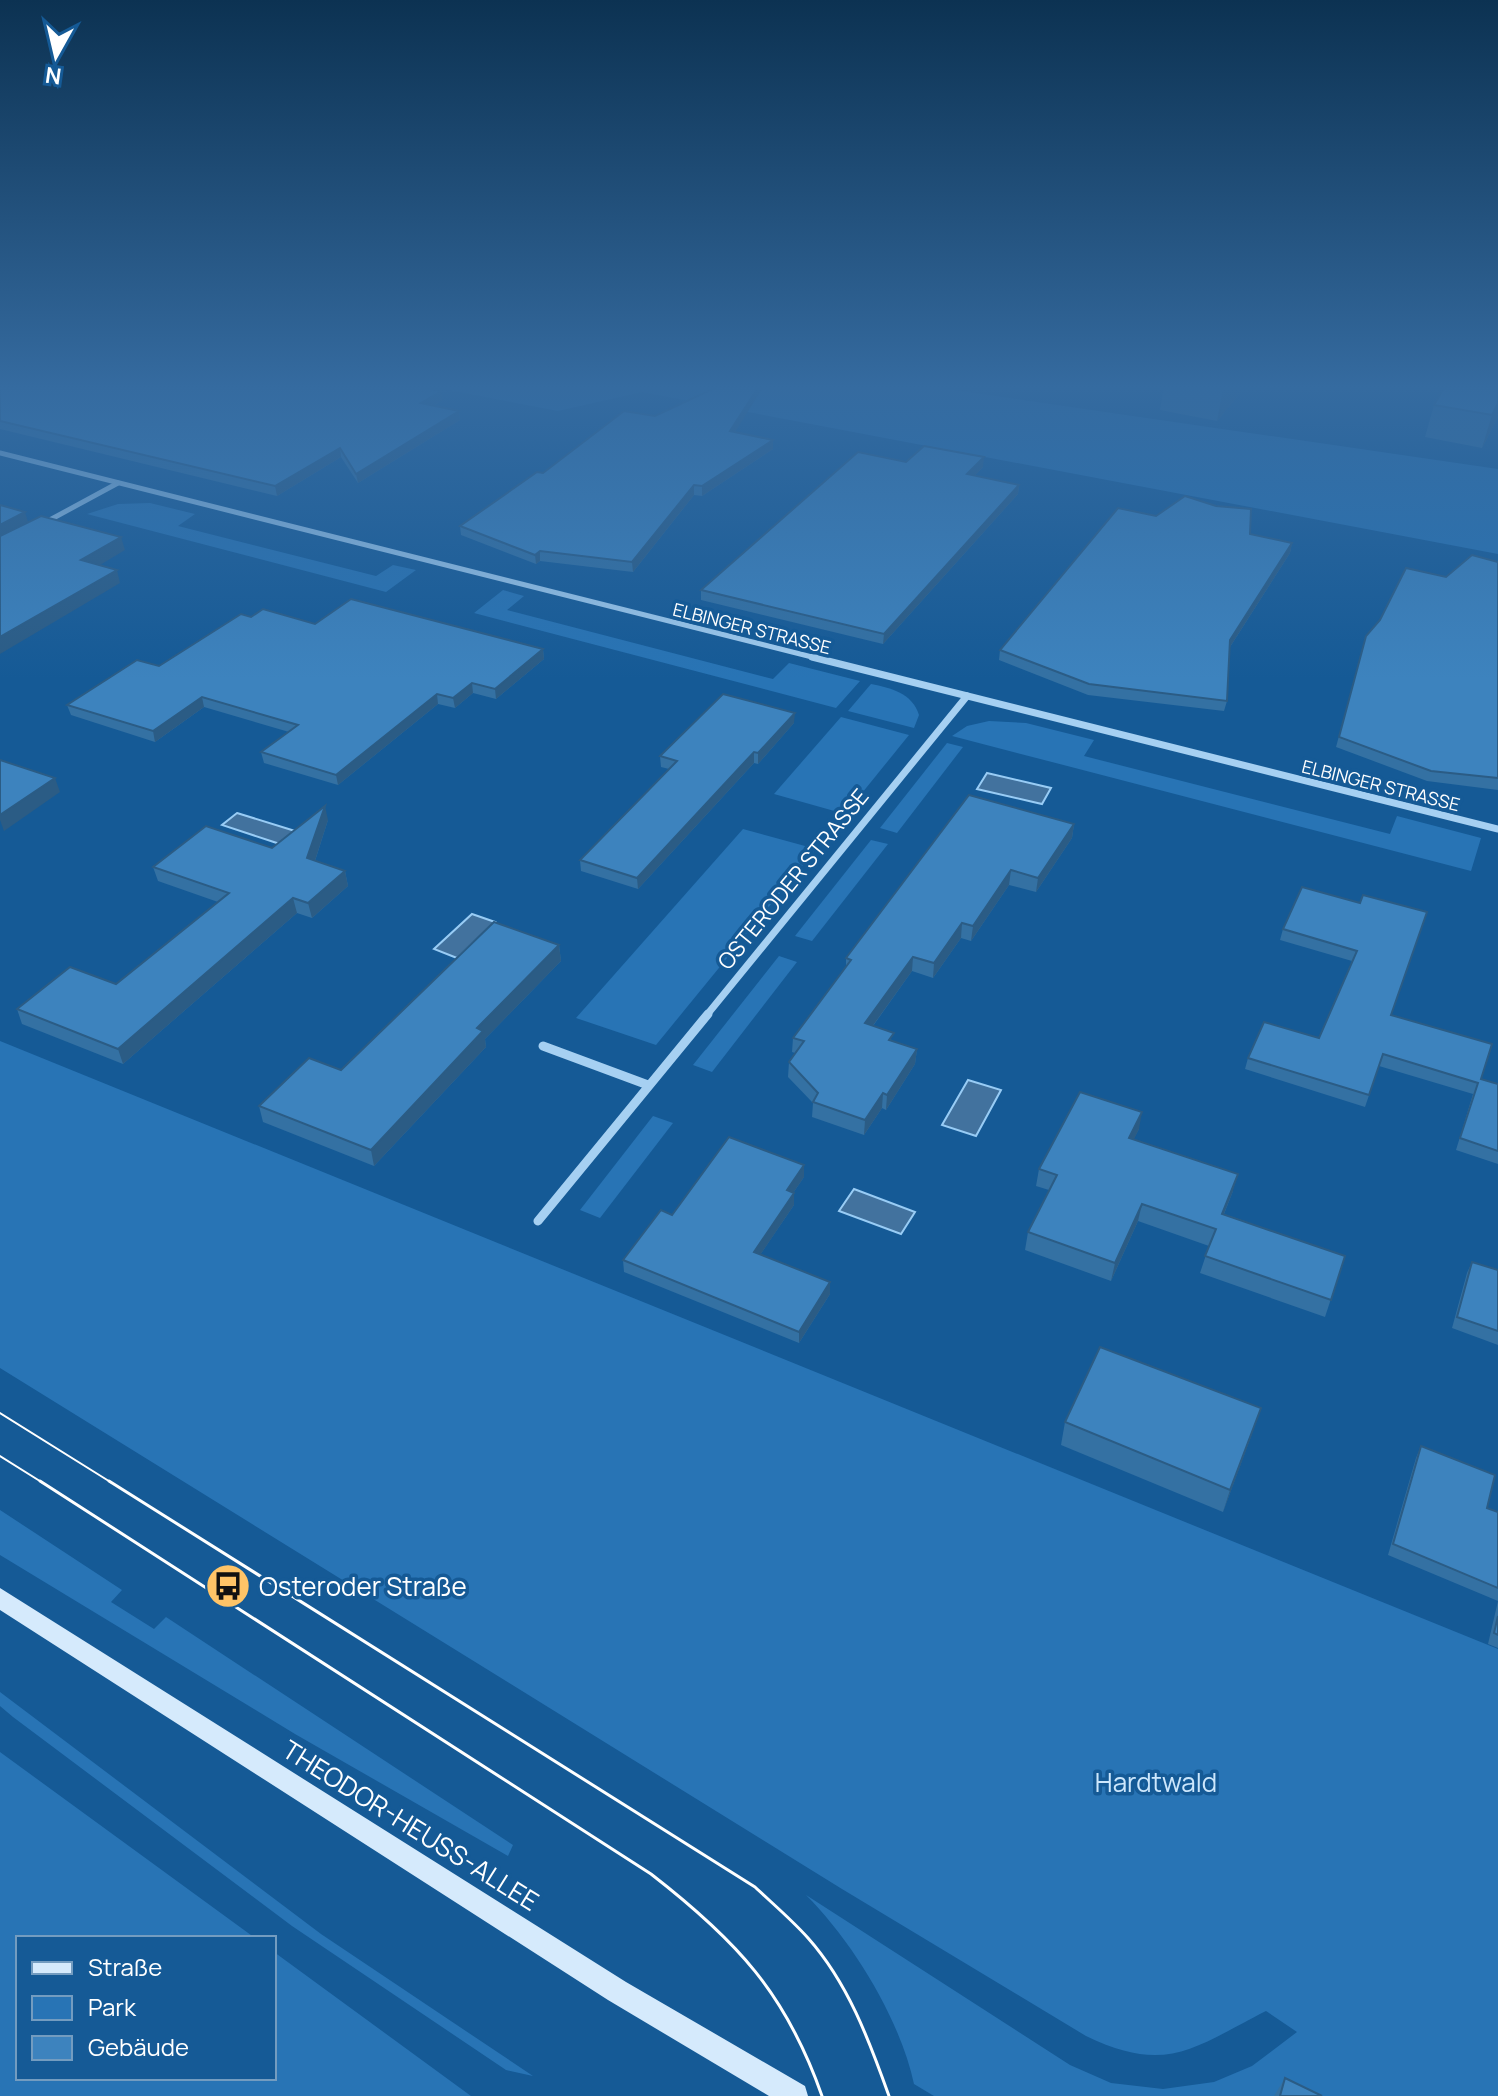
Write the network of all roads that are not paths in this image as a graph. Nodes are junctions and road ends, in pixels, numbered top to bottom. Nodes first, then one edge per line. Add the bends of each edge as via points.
1 (117, 484) edge
2 (122, 484) edge
3 (41, 525) edge
4 (967, 696) junction
5 (1498, 829) edge
6 (543, 1046) dead end
7 (648, 1085) junction
8 (538, 1221) dead end
9 (0, 1598) edge
10 (795, 2096) edge

1 - 3 street
2 - 4 street, ELBINGER STRASSE
4 - 5 street, ELBINGER STRASSE
4 - 7 street, OSTERODER STRASSE
6 - 7 street
7 - 8 street, OSTERODER STRASSE
9 - 10 main road, THEODOR-HEUSS-ALLEE via 617,1991

